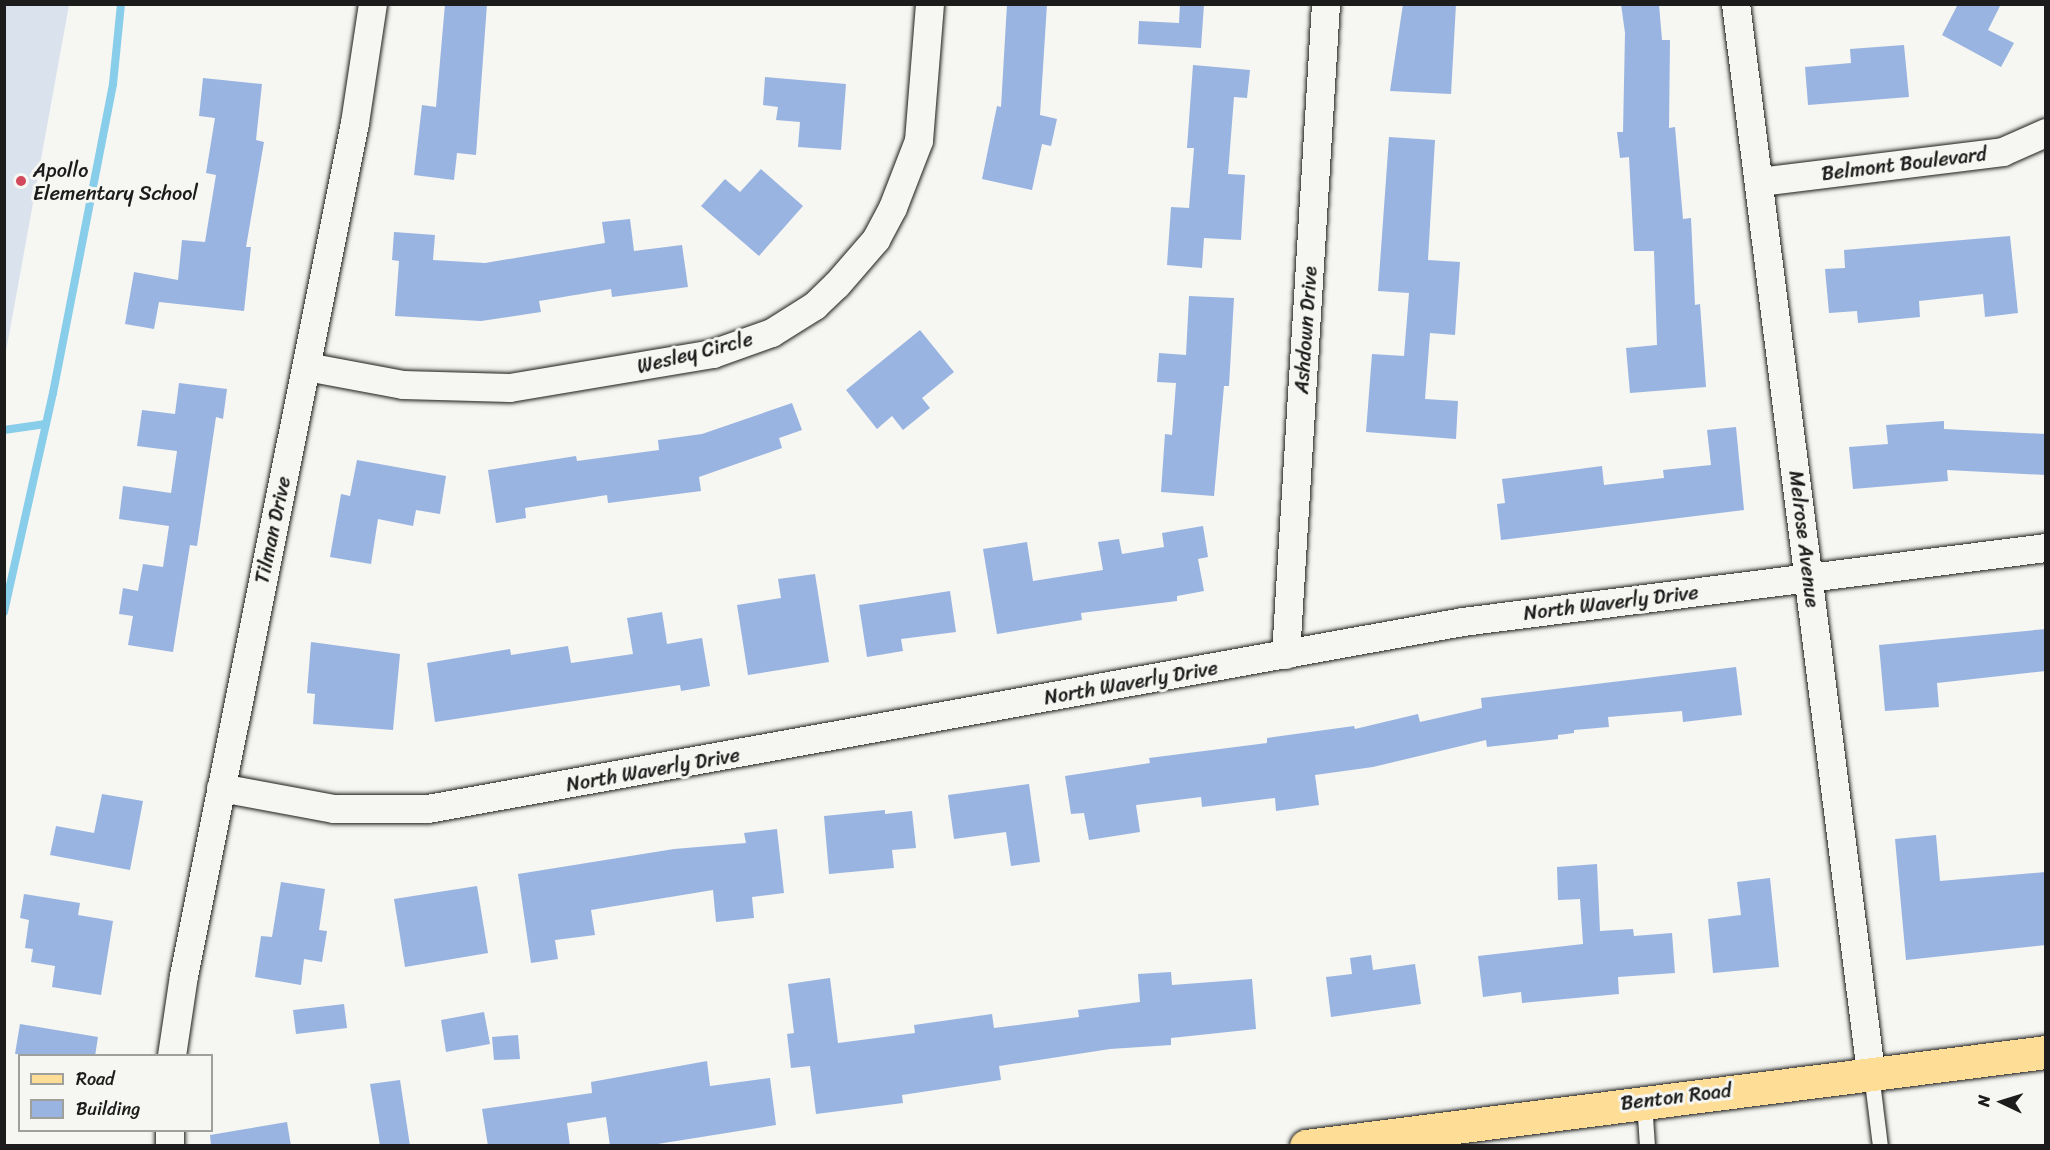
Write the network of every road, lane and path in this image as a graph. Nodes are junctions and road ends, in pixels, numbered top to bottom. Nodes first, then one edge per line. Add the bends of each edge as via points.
1 (373, 4) edge
2 (930, 4) edge
3 (1326, 4) edge
4 (1736, 4) edge
5 (2046, 133) edge
6 (1760, 182) junction
7 (307, 367) junction
8 (2046, 548) edge
9 (1809, 579) junction
10 (1286, 655) junction
11 (220, 788) junction
12 (2046, 1052) edge
13 (172, 1054) edge
14 (1871, 1073) junction
15 (1644, 1101) junction
16 (1306, 1146) edge
17 (1647, 1146) edge
18 (1880, 1146) edge

1 - 7 street, Tilman Drive via 355,123
2 - 7 street, Wesley Circle via 920,141 893,208 876,240 837,285 815,306 772,333 713,354 510,388 403,385
3 - 10 street, Ashdown Drive
4 - 6 street, Melrose Avenue
5 - 6 street, Belmont Boulevard via 2003,152
6 - 9 street, Melrose Avenue
7 - 11 street, Tilman Drive
8 - 9 street, North Waverly Drive
9 - 10 street, North Waverly Drive via 1463,622
9 - 14 street, Melrose Avenue
10 - 11 street, North Waverly Drive via 428,809 334,809
11 - 13 street, Tilman Drive
12 - 14 main road, Benton Road
14 - 15 main road, Benton Road
14 - 18 lane
15 - 16 main road, Benton Road
15 - 17 lane

